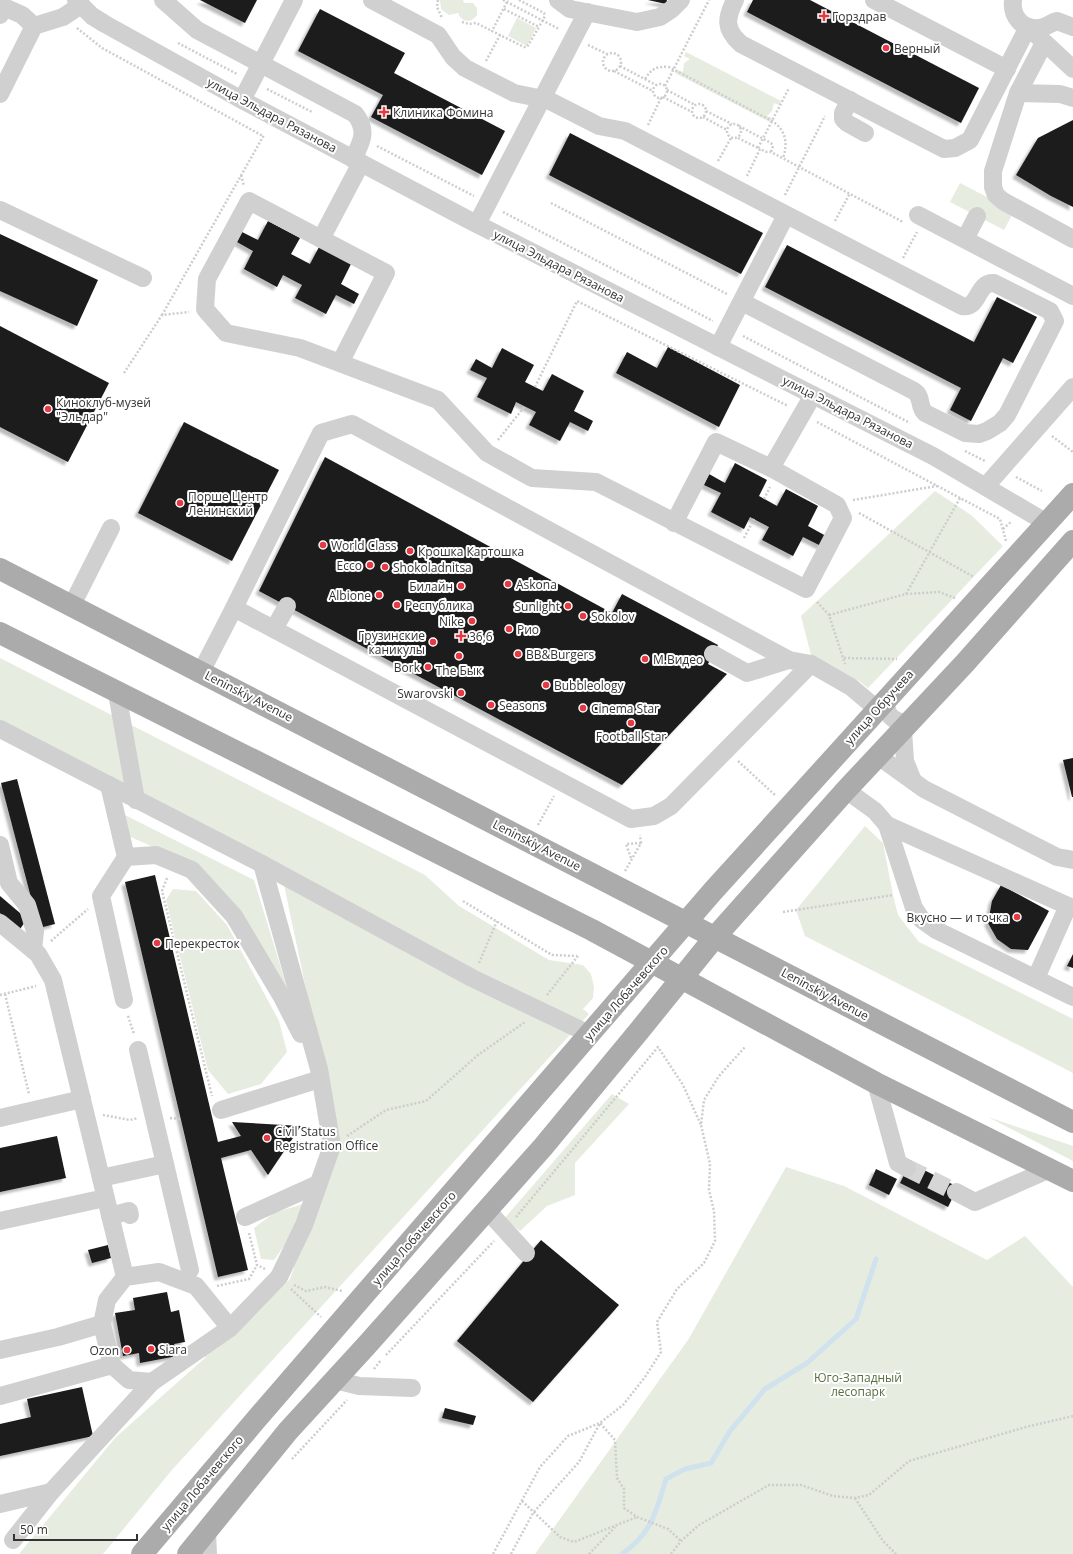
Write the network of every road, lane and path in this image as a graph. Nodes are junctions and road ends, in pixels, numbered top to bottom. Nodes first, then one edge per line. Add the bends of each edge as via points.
1 (163, 0) edge
2 (294, 0) edge
3 (372, 0) edge
4 (503, 0) edge
5 (519, 0) edge
6 (558, 0) edge
7 (681, 0) edge
8 (709, 0) edge
9 (735, 0) edge
10 (1013, 0) edge
11 (508, 1) edge
12 (882, 2) edge
13 (79, 3) edge
14 (504, 9) junction
15 (587, 12) junction
16 (0, 15) edge
17 (63, 17) junction
18 (542, 21) junction
19 (462, 22) dead end
20 (34, 26) junction
21 (539, 27) junction
22 (1028, 27) junction
23 (1073, 27) edge
24 (492, 31) junction
25 (500, 35) junction
26 (574, 37) junction
27 (176, 42) dead end
28 (1044, 43) junction
29 (607, 54) junction
30 (261, 64) junction
31 (620, 66) junction
32 (674, 69) junction
33 (1007, 69) junction
34 (1073, 69) edge
35 (613, 70) junction
36 (797, 73) junction
37 (479, 75) junction
38 (645, 79) junction
39 (252, 81) junction
40 (656, 85) junction
41 (665, 86) junction
42 (667, 90) junction
43 (653, 91) junction
44 (0, 94) edge
45 (1018, 94) junction
46 (662, 97) junction
47 (843, 97) junction
48 (542, 98) junction
49 (1073, 98) edge
50 (242, 100) junction
51 (696, 105) junction
52 (706, 110) junction
53 (692, 112) junction
54 (315, 114) dead end
55 (703, 117) junction
56 (772, 121) junction
57 (732, 124) junction
58 (739, 126) junction
59 (727, 130) junction
60 (865, 133) dead end
61 (730, 138) junction
62 (738, 138) junction
63 (363, 139) junction
64 (763, 139) junction
65 (641, 140) junction
66 (759, 149) junction
67 (771, 152) junction
68 (783, 158) junction
69 (357, 161) junction
70 (800, 166) junction
71 (711, 176) junction
72 (739, 190) junction
73 (850, 193) dead end
74 (550, 203) dead end
75 (488, 204) junction
76 (0, 210) edge
77 (782, 212) junction
78 (977, 216) dead end
79 (918, 222) joint
80 (477, 224) junction
81 (827, 236) junction
82 (1073, 238) edge
83 (321, 239) junction
84 (965, 239) junction
85 (896, 272) junction
86 (143, 278) dead end
87 (1073, 296) edge
88 (742, 302) junction
89 (205, 309) junction
90 (162, 315) junction
91 (728, 328) junction
92 (718, 347) junction
93 (340, 363) junction
94 (124, 373) dead end
95 (535, 387) dead end
96 (1073, 387) edge
97 (814, 395) junction
98 (525, 406) dead end
99 (803, 414) junction
100 (917, 426) dead end
101 (1062, 443) dead end
102 (958, 448) dead end
103 (1073, 452) edge
104 (487, 453) junction
105 (771, 468) junction
106 (1000, 469) junction
107 (937, 486) junction
108 (986, 486) junction
109 (1042, 491) dead end
110 (1073, 494) edge
111 (960, 498) junction
112 (838, 504) junction
113 (674, 522) junction
114 (1047, 523) junction
115 (110, 528) dead end
116 (1073, 541) edge
117 (1008, 546) dead end
118 (930, 552) junction
119 (0, 568) edge
120 (978, 579) dead end
121 (806, 589) junction
122 (906, 594) junction
123 (959, 599) dead end
124 (72, 605) junction
125 (287, 606) dead end
126 (234, 608) junction
127 (829, 615) junction
128 (274, 629) junction
129 (0, 634) edge
130 (713, 654) dead end
131 (844, 658) junction
132 (905, 659) dead end
133 (789, 660) junction
134 (811, 664) junction
135 (200, 672) junction
136 (850, 687) junction
137 (117, 693) junction
138 (884, 702) junction
139 (909, 723) junction
140 (0, 729) edge
141 (23, 740) junction
142 (0, 745) edge
143 (878, 756) junction
144 (746, 768) dead end
145 (912, 781) junction
146 (563, 782) junction
147 (109, 785) junction
148 (846, 790) junction
149 (778, 797) dead end
150 (136, 800) junction
151 (538, 825) dead end
152 (887, 825) junction
153 (0, 845) edge
154 (126, 857) junction
155 (632, 859) junction
156 (1073, 860) edge
157 (173, 862) junction
158 (262, 864) junction
159 (624, 872) dead end
160 (908, 893) junction
161 (101, 896) junction
162 (463, 901) dead end
163 (783, 912) dead end
164 (497, 921) junction
165 (687, 922) junction
166 (0, 923) edge
167 (715, 937) junction
168 (35, 952) junction
169 (652, 962) junction
170 (472, 978) junction
171 (681, 978) junction
172 (1036, 978) junction
173 (54, 982) junction
174 (5, 994) junction
175 (0, 995) edge
176 (1073, 997) edge
177 (124, 1000) dead end
178 (535, 1010) junction
179 (589, 1034) junction
180 (745, 1047) dead end
181 (138, 1050) dead end
182 (319, 1074) junction
183 (876, 1082) junction
184 (212, 1095) dead end
185 (83, 1104) junction
186 (33, 1110) junction
187 (221, 1110) dead end
188 (154, 1115) junction
189 (0, 1118) edge
190 (1073, 1122) edge
191 (701, 1125) junction
192 (332, 1146) junction
193 (165, 1164) junction
194 (908, 1168) tunnel mouth
195 (1050, 1169) junction
196 (101, 1178) junction
197 (1073, 1181) edge
198 (318, 1184) junction
199 (956, 1192) tunnel mouth
200 (105, 1198) junction
201 (488, 1210) junction
202 (130, 1215) dead end
203 (110, 1216) junction
204 (245, 1217) joint
205 (0, 1221) edge
206 (506, 1229) junction
207 (526, 1253) dead end
208 (257, 1265) junction
209 (190, 1270) dead end
210 (125, 1277) junction
211 (279, 1277) junction
212 (215, 1287) dead end
213 (344, 1292) dead end
214 (324, 1320) dead end
215 (102, 1324) junction
216 (230, 1328) junction
217 (0, 1350) edge
218 (112, 1365) junction
219 (336, 1380) junction
220 (152, 1382) junction
221 (359, 1386) junction
222 (412, 1388) dead end
223 (0, 1396) edge
224 (1073, 1416) edge
225 (600, 1423) junction
226 (287, 1464) dead end
227 (51, 1492) junction
228 (855, 1498) junction
229 (522, 1501) junction
230 (0, 1504) edge
231 (533, 1513) junction
232 (637, 1517) junction
233 (616, 1525) junction
234 (207, 1532) junction
235 (13, 1540) dead end
236 (681, 1541) junction
237 (142, 1554) edge
238 (188, 1554) edge
239 (208, 1554) edge
240 (493, 1554) edge
241 (511, 1554) edge
242 (589, 1554) edge
243 (671, 1554) edge
244 (896, 1554) edge

1 - 30 street via 198,30
2 - 30 street
3 - 37 street via 434,32 456,61
4 - 11 path
5 - 18 path via 544,13
6 - 15 street via 570,9
7 - 15 street via 665,14 637,22
8 - 32 path
9 - 36 street via 728,15 728,22 736,39
10 - 22 street via 1016,18
11 - 14 path
11 - 18 path
12 - 33 street
13 - 17 street
13 - 50 street, улица Эльдара Рязанова via 105,24
14 - 21 path
14 - 24 path
15 - 26 street
16 - 20 street via 4,7 22,15
17 - 20 street
17 - 90 path via 102,48 263,136
18 - 21 path
18 - 26 path
19 - 24 path via 476,23
20 - 44 street
21 - 25 path via 527,47
22 - 23 street via 1043,28 1057,21
22 - 28 street
22 - 33 street
24 - 25 path
25 - 37 path
26 - 29 path
26 - 48 street
27 - 39 path
28 - 34 street
28 - 45 street
29 - 31 path via 617,54
29 - 35 path via 603,63 606,69
30 - 39 street
30 - 63 street via 355,114 362,123
31 - 35 path
31 - 38 path
32 - 38 path via 659,67 649,72
32 - 41 path
32 - 56 path
33 - 47 street via 970,140 955,148 944,149
35 - 43 path
36 - 47 street
36 - 56 path
37 - 48 street via 514,93
38 - 40 path
39 - 50 street
39 - 54 path
40 - 41 path via 659,83
40 - 43 path
41 - 42 path
42 - 46 path
42 - 51 path
43 - 46 path via 655,96
45 - 49 street via 1060,94
45 - 82 street via 993,172 996,195 1003,202
46 - 53 path
46 - 65 path
47 - 60 street via 843,119
47 - 70 path
48 - 65 street via 599,126 620,129
48 - 75 street
50 - 69 street, улица Эльдара Рязанова
51 - 52 path via 704,106
51 - 53 path
52 - 55 path
52 - 57 path
53 - 55 path via 696,118
55 - 59 path
56 - 64 path
56 - 68 path via 780,128 786,142
57 - 58 path
57 - 59 path
58 - 62 path via 741,132
58 - 64 path
59 - 61 path
61 - 62 path
61 - 71 path
62 - 66 path
63 - 69 street
63 - 75 path
64 - 66 path
64 - 67 path via 772,144
65 - 71 street
66 - 67 path
66 - 72 path
67 - 68 path
68 - 70 path
69 - 80 street, улица Эльдара Рязанова
69 - 83 street
70 - 77 path
71 - 72 street
72 - 77 street
73 - 81 path
74 - 88 path
75 - 80 street
75 - 91 path
76 - 86 street
77 - 81 street
77 - 88 street
78 - 84 street
79 - 84 street
79 - 85 path
80 - 92 street, улица Эльдара Рязанова
81 - 85 street
83 - 89 street via 249,201 207,279
83 - 93 street via 386,273
84 - 87 street
85 - 88 street via 962,306 973,303 985,284 994,283 1053,314 1055,321 1047,338 1007,415 994,428 979,434 965,434 925,413 921,408 920,397 914,391
88 - 91 street
89 - 90 path
89 - 93 street via 226,333 300,348
90 - 94 path
91 - 92 street
91 - 100 path
92 - 97 street, улица Эльдара Рязанова
93 - 104 street via 438,400
95 - 99 path via 577,300
96 - 106 street
97 - 99 street
97 - 108 street, улица Эльдара Рязанова
98 - 104 path
99 - 105 street
99 - 107 path
101 - 103 path
102 - 106 path
104 - 113 street via 532,478 596,482
105 - 112 street
105 - 113 street via 716,442
106 - 108 street
106 - 109 path
107 - 111 path
107 - 112 path
108 - 114 street, улица Эльдара Рязанова
110 - 114 main road, улица Обручева
111 - 117 path via 1000,519
111 - 118 path
112 - 118 path
112 - 121 street via 842,518
113 - 121 street
114 - 138 main road, улица Обручева
115 - 124 street
116 - 139 main road
118 - 120 path
118 - 122 path
119 - 124 main road, Leninskiy Avenue
121 - 127 path
122 - 123 path via 939,592
122 - 127 path
124 - 135 main road, Leninskiy Avenue
125 - 128 street
126 - 128 street
126 - 133 street via 321,433 352,424
126 - 135 street
127 - 131 path
128 - 146 street
129 - 137 main road
130 - 133 street via 747,673
131 - 132 path
131 - 136 path
133 - 134 street
134 - 136 street
134 - 146 street via 671,806 654,816 631,819
135 - 165 main road, Leninskiy Avenue
136 - 138 street
137 - 150 street
137 - 169 main road
138 - 139 street via 887,700 886,708 892,718 902,722 911,720
138 - 165 main road, улица Обручева
139 - 143 main road
139 - 145 street via 905,761
140 - 141 street
141 - 142 street
141 - 147 street
143 - 145 street
143 - 148 main road
144 - 149 path
145 - 156 street via 1057,857
146 - 151 path
147 - 150 street
147 - 154 street
148 - 152 street via 875,811
148 - 167 main road
150 - 158 street
152 - 160 street
152 - 172 street via 1068,906
153 - 168 street via 9,883 27,905 35,931
154 - 157 street via 156,855
154 - 161 street
155 - 155 path via 635,854 641,843 626,844
155 - 159 path
157 - 182 street via 192,870 234,916 282,997
157 - 184 path via 162,891
158 - 170 street
158 - 182 street
160 - 163 path
160 - 172 street via 922,920 936,930
161 - 168 path
161 - 177 street
162 - 164 path
164 - 170 path
164 - 178 path via 552,955 578,956
165 - 167 main road, Leninskiy Avenue
165 - 169 main road, улица Лобачевского
166 - 168 street
167 - 171 main road
167 - 190 main road, Leninskiy Avenue
168 - 173 street
169 - 171 main road
169 - 179 main road, улица Лобачевского
170 - 178 street
171 - 183 main road
171 - 201 main road via 619,1056
172 - 176 street
173 - 174 path
173 - 185 street
174 - 175 path
174 - 186 path
178 - 179 street
178 - 192 path via 531,1018 478,1055 426,1101 386,1110
179 - 237 main road, улица Лобачевского
180 - 191 path via 719,1076 704,1100
181 - 188 street
182 - 187 street
182 - 192 street
183 - 194 street via 898,1164
183 - 195 main road
185 - 186 street
185 - 188 path via 106,1116 130,1120
185 - 196 street
186 - 189 street
188 - 193 street
191 - 206 path via 682,1085 658,1047
191 - 225 path via 710,1164 709,1190 714,1211 715,1241 704,1263 677,1289 657,1322 661,1352 657,1359 623,1405
192 - 198 street
193 - 196 street
193 - 209 street
195 - 197 main road
195 - 199 street via 975,1202
196 - 200 street
198 - 204 street
198 - 211 street via 304,1225
200 - 203 street
200 - 205 street
201 - 206 street
201 - 219 main road
202 - 203 street via 129,1211
203 - 210 street
204 - 208 path
206 - 207 street
206 - 221 path
208 - 211 path
208 - 212 path via 249,1279
210 - 215 street via 107,1300
210 - 216 street via 159,1272 196,1286
211 - 213 path via 306,1292 325,1287
211 - 214 path
211 - 216 street
215 - 217 street
215 - 218 street
216 - 220 street
218 - 220 street via 129,1380
218 - 223 street
219 - 221 street
219 - 234 main road via 288,1431
220 - 227 street
221 - 222 street
221 - 226 path
224 - 228 path via 909,1461 869,1495
225 - 229 path via 568,1436 540,1467
225 - 231 path via 579,1462
225 - 232 path via 615,1440 617,1478 624,1489 624,1508
227 - 230 street
227 - 235 street
228 - 236 path via 833,1496 801,1485 769,1485 699,1525
228 - 244 path via 883,1541
229 - 231 path
229 - 240 path
231 - 233 path via 560,1537 574,1542
231 - 241 path
232 - 233 path
232 - 236 path via 668,1529
233 - 242 path
234 - 238 main road
234 - 239 street
236 - 243 path

